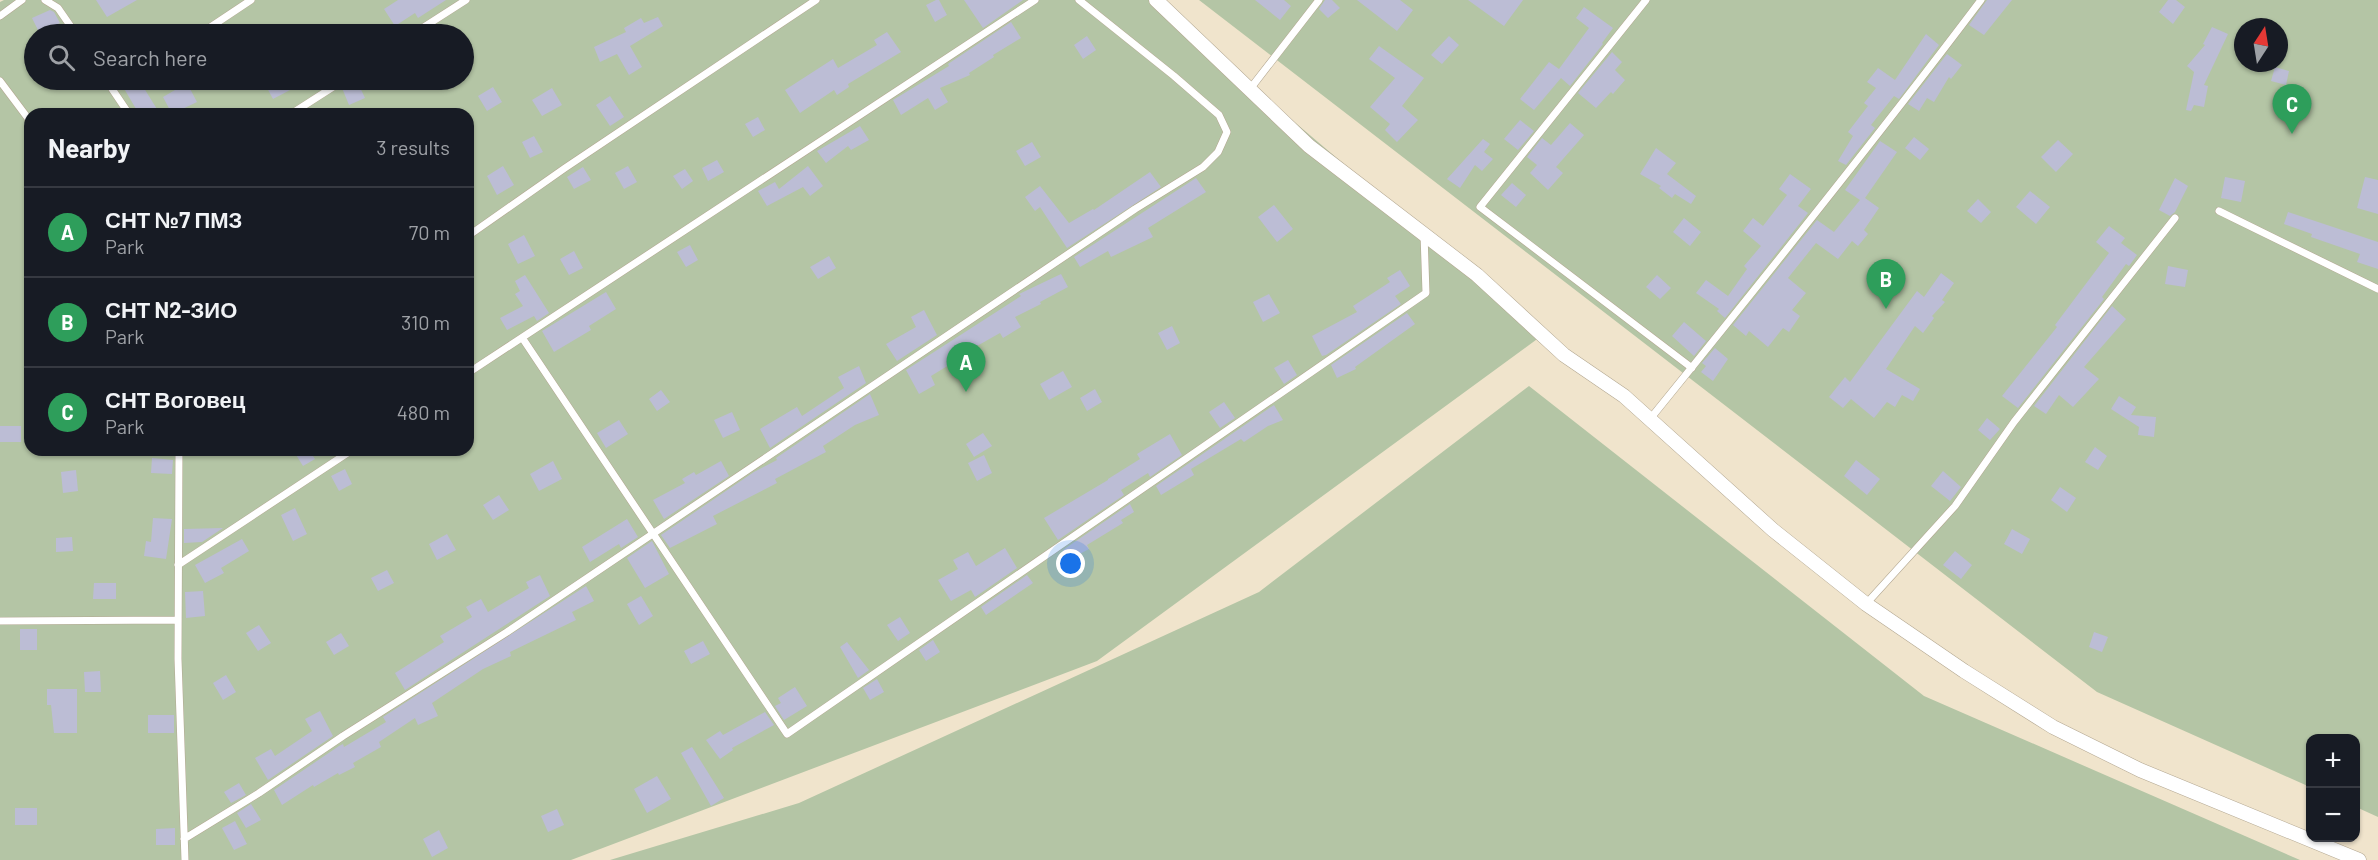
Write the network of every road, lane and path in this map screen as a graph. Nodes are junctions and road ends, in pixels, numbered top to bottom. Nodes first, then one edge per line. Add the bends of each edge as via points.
1 (22, 0) edge
2 (45, 0) edge
3 (252, 0) edge
4 (466, 0) edge
5 (816, 0) edge
6 (1035, 0) edge
7 (1079, 0) edge
8 (1156, 0) edge
9 (1319, 0) edge
10 (1646, 0) edge
11 (1981, 0) edge
12 (0, 16) edge
13 (69, 24) edge
14 (215, 24) edge
15 (429, 24) edge
16 (0, 81) edge
17 (1250, 89) junction
18 (113, 90) edge
19 (328, 90) edge
20 (125, 108) edge
21 (300, 108) edge
22 (24, 113) edge
23 (2219, 211) dead end
24 (2175, 218) dead end
25 (474, 232) edge
26 (1424, 234) junction
27 (2378, 289) edge
28 (523, 339) junction
29 (1692, 368) junction
30 (474, 369) edge
31 (1650, 419) junction
32 (179, 456) edge
33 (343, 456) edge
34 (652, 533) junction
35 (178, 565) junction
36 (1866, 604) junction
37 (178, 620) junction
38 (0, 621) edge
39 (184, 839) junction
40 (185, 860) edge
41 (2358, 860) edge

1 - 12 lane
2 - 13 lane via 58,8
3 - 14 lane
4 - 15 lane
5 - 25 lane
6 - 28 lane
7 - 34 lane via 1220,115 1227,132 1218,152 1203,166
8 - 17 street
9 - 17 lane
10 - 29 lane via 1480,207
11 - 29 lane
16 - 22 lane
17 - 26 street via 1309,146
18 - 20 lane
19 - 21 lane
23 - 27 lane
24 - 36 lane via 2014,422 1955,506
26 - 31 street via 1477,275 1564,356 1624,396
26 - 34 lane via 1426,293 787,734
28 - 30 lane
28 - 34 lane
29 - 31 lane
31 - 36 street via 1773,531
32 - 35 lane
33 - 35 lane
34 - 39 lane via 498,638
35 - 37 lane
36 - 41 street via 2053,727 2140,770
37 - 38 lane
37 - 39 lane
39 - 40 lane

